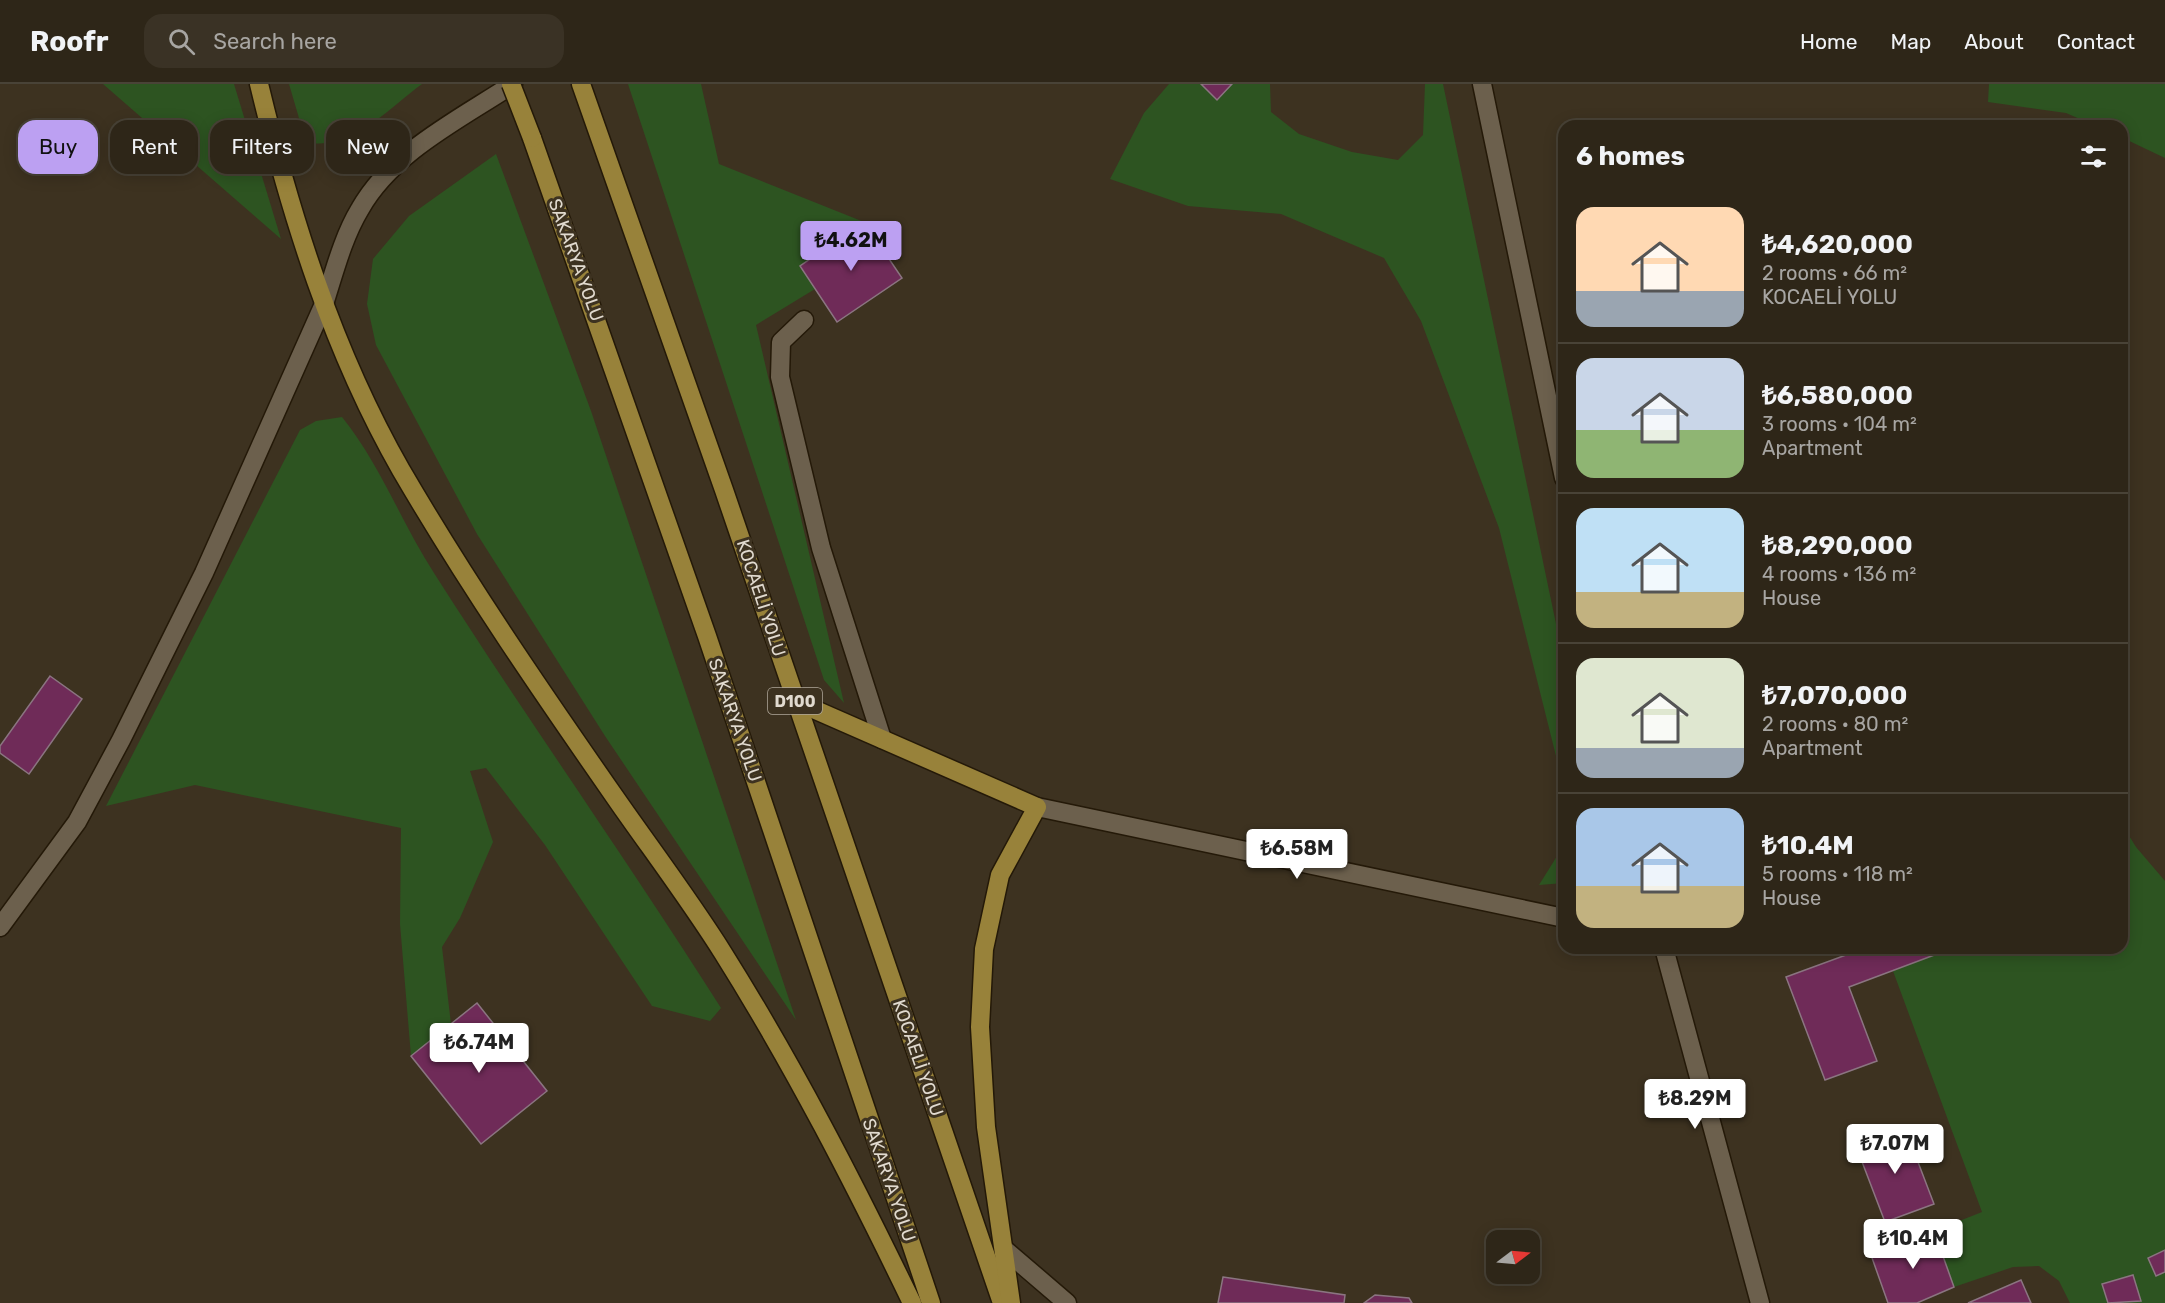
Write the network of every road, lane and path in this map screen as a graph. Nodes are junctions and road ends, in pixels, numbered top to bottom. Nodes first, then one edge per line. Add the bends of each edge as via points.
1 (259, 84) edge
2 (512, 84) edge
3 (1482, 84) edge
4 (584, 92) edge
5 (324, 304) junction
6 (804, 320) dead end
7 (1558, 449) edge
8 (795, 701) junction
9 (882, 739) junction
10 (1038, 807) junction
11 (1558, 917) edge
12 (0, 927) edge
13 (1666, 954) edge
14 (1004, 1249) junction
15 (912, 1303) edge
16 (931, 1303) edge
17 (1002, 1303) edge
18 (1011, 1303) edge
19 (1067, 1303) edge
20 (1760, 1303) edge

1 - 5 highway
2 - 5 street via 419,146 384,176 360,209
2 - 16 highway, SAKARYA YOLU, bridge via 699,614
3 - 7 street
4 - 8 highway, KOCAELİ YOLU / D100
5 - 12 street via 204,573 121,740 78,822
5 - 15 highway via 360,389 400,468 510,646 721,950 838,1152
6 - 9 street via 781,342 780,377 821,548
8 - 9 highway
8 - 17 highway, KOCAELİ YOLU / D100
9 - 10 highway
10 - 11 street
10 - 14 highway via 1000,875 984,950 980,1027 986,1127
13 - 20 street
14 - 18 highway
14 - 19 street

